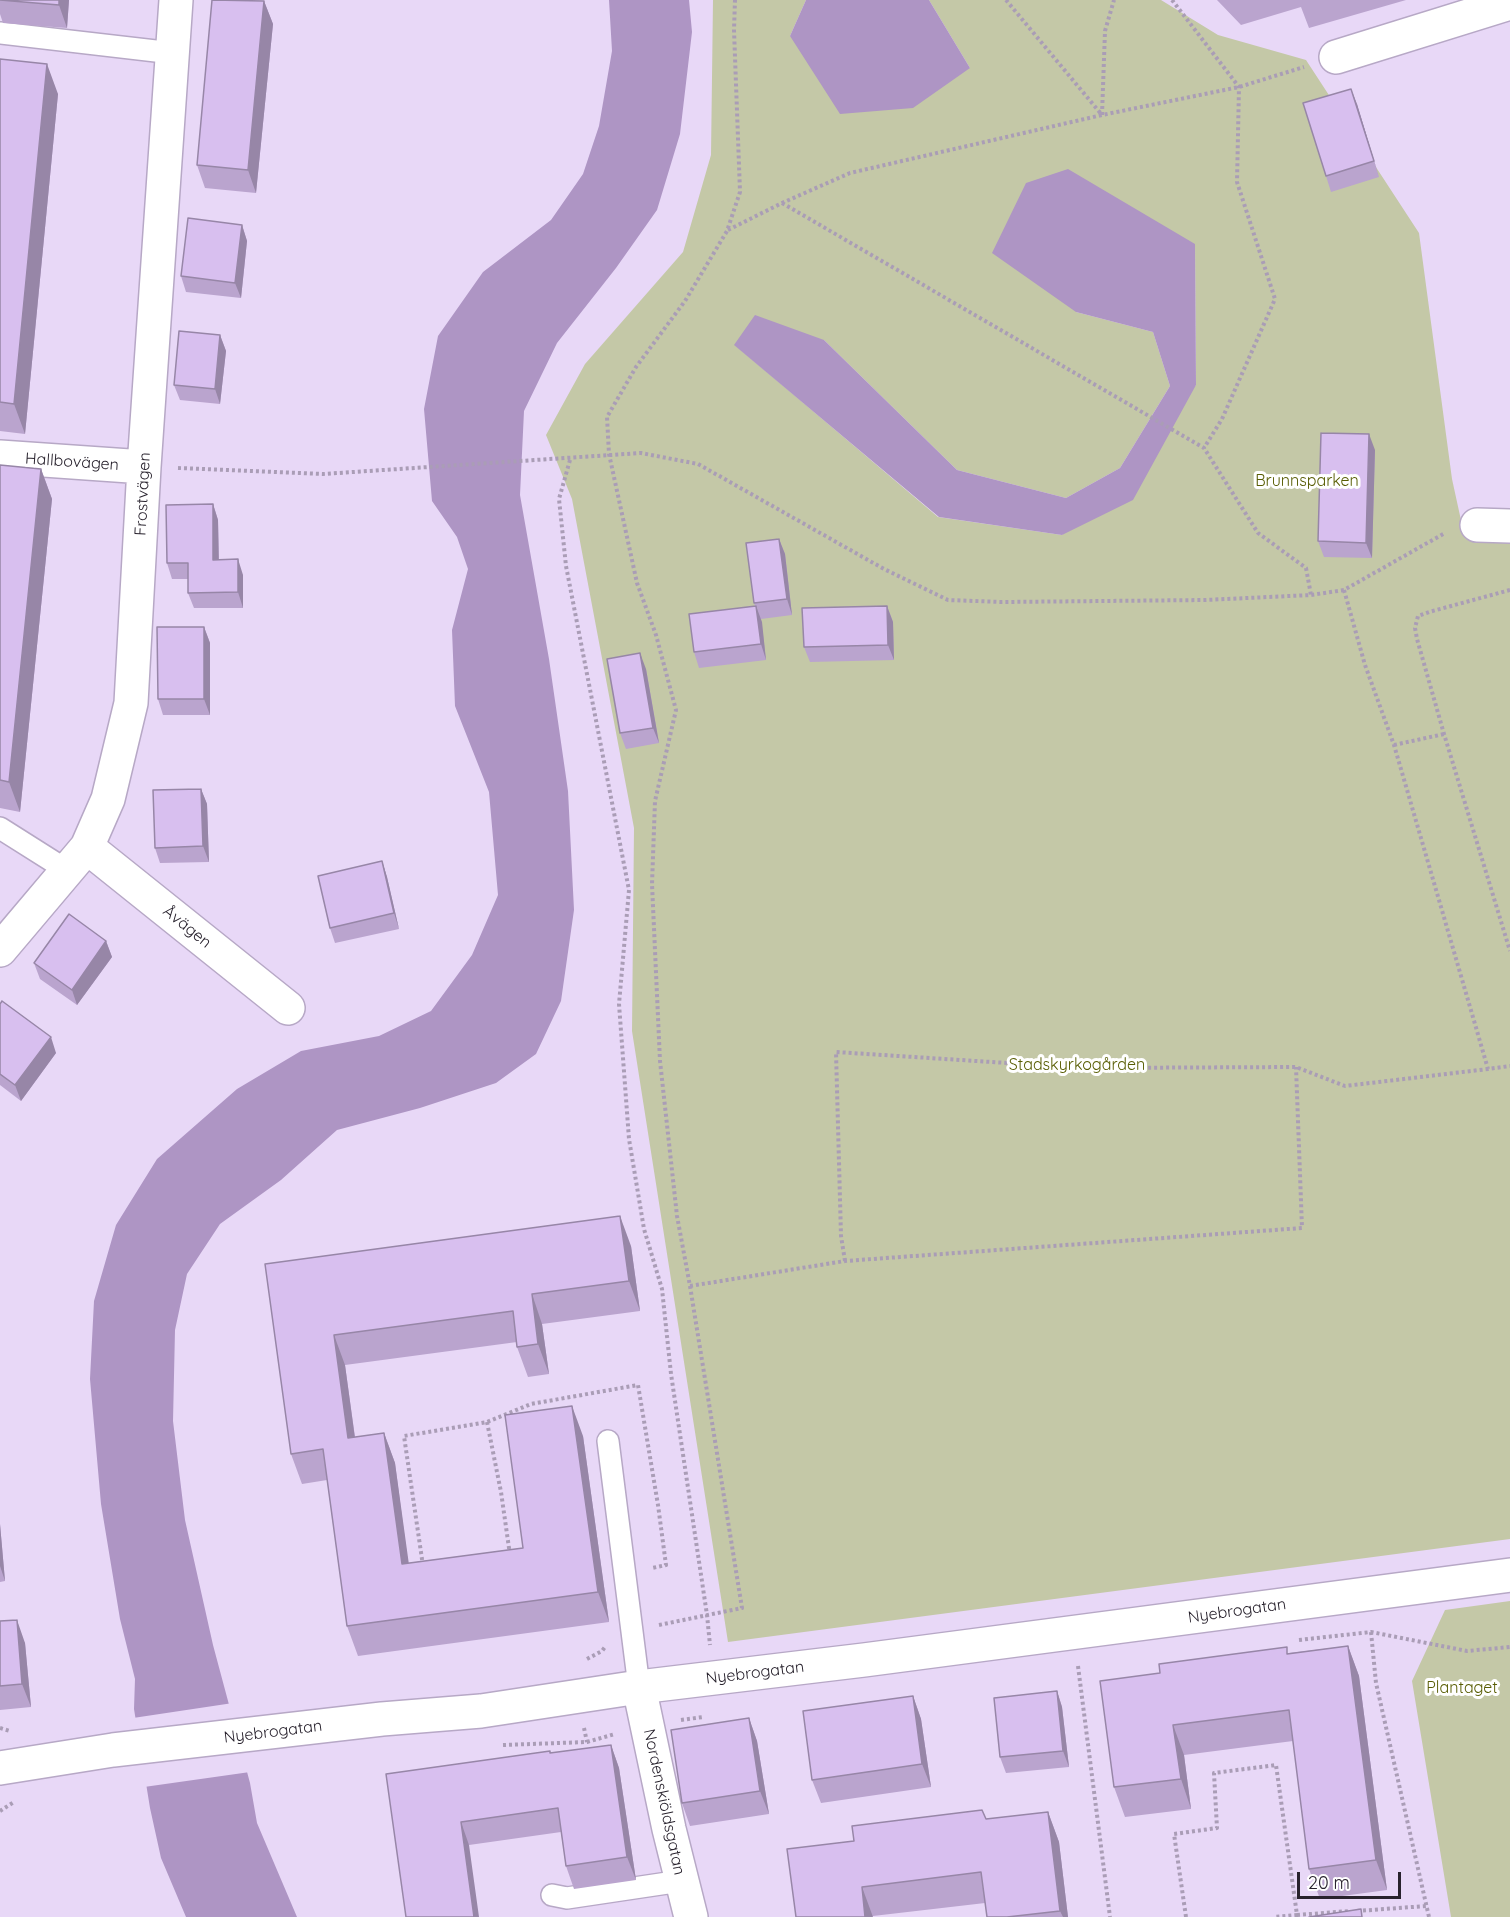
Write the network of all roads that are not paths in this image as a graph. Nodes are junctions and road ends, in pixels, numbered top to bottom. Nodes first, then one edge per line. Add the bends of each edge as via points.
1 (176, 0) edge
2 (1510, 3) edge
3 (0, 33) edge
4 (173, 53) junction
5 (1336, 57) road end
6 (0, 457) edge
7 (144, 467) junction
8 (1477, 525) road end
9 (1510, 526) edge
10 (0, 828) edge
11 (77, 859) junction
12 (0, 950) edge
13 (288, 1008) dead end
14 (608, 1441) dead end
15 (1510, 1575) edge
16 (639, 1687) junction
17 (0, 1768) edge
18 (681, 1881) junction
19 (552, 1896) dead end
20 (691, 1917) edge

1 - 4 street, Frostvägen
2 - 5 street
3 - 4 lane
4 - 7 street, Frostvägen
6 - 7 street, Hallbovägen
7 - 11 street, Frostvägen via 131,703 108,799
8 - 9 street
10 - 11 lane
11 - 12 street, Frostvägen
11 - 13 street, Åvägen
14 - 16 lane
15 - 16 street, Nyebrogatan
16 - 17 street, Nyebrogatan via 481,1711 113,1750
16 - 18 street, Nordenskiöldsgatan
18 - 19 lane via 567,1898
18 - 20 street, Nordenskiöldsgatan

